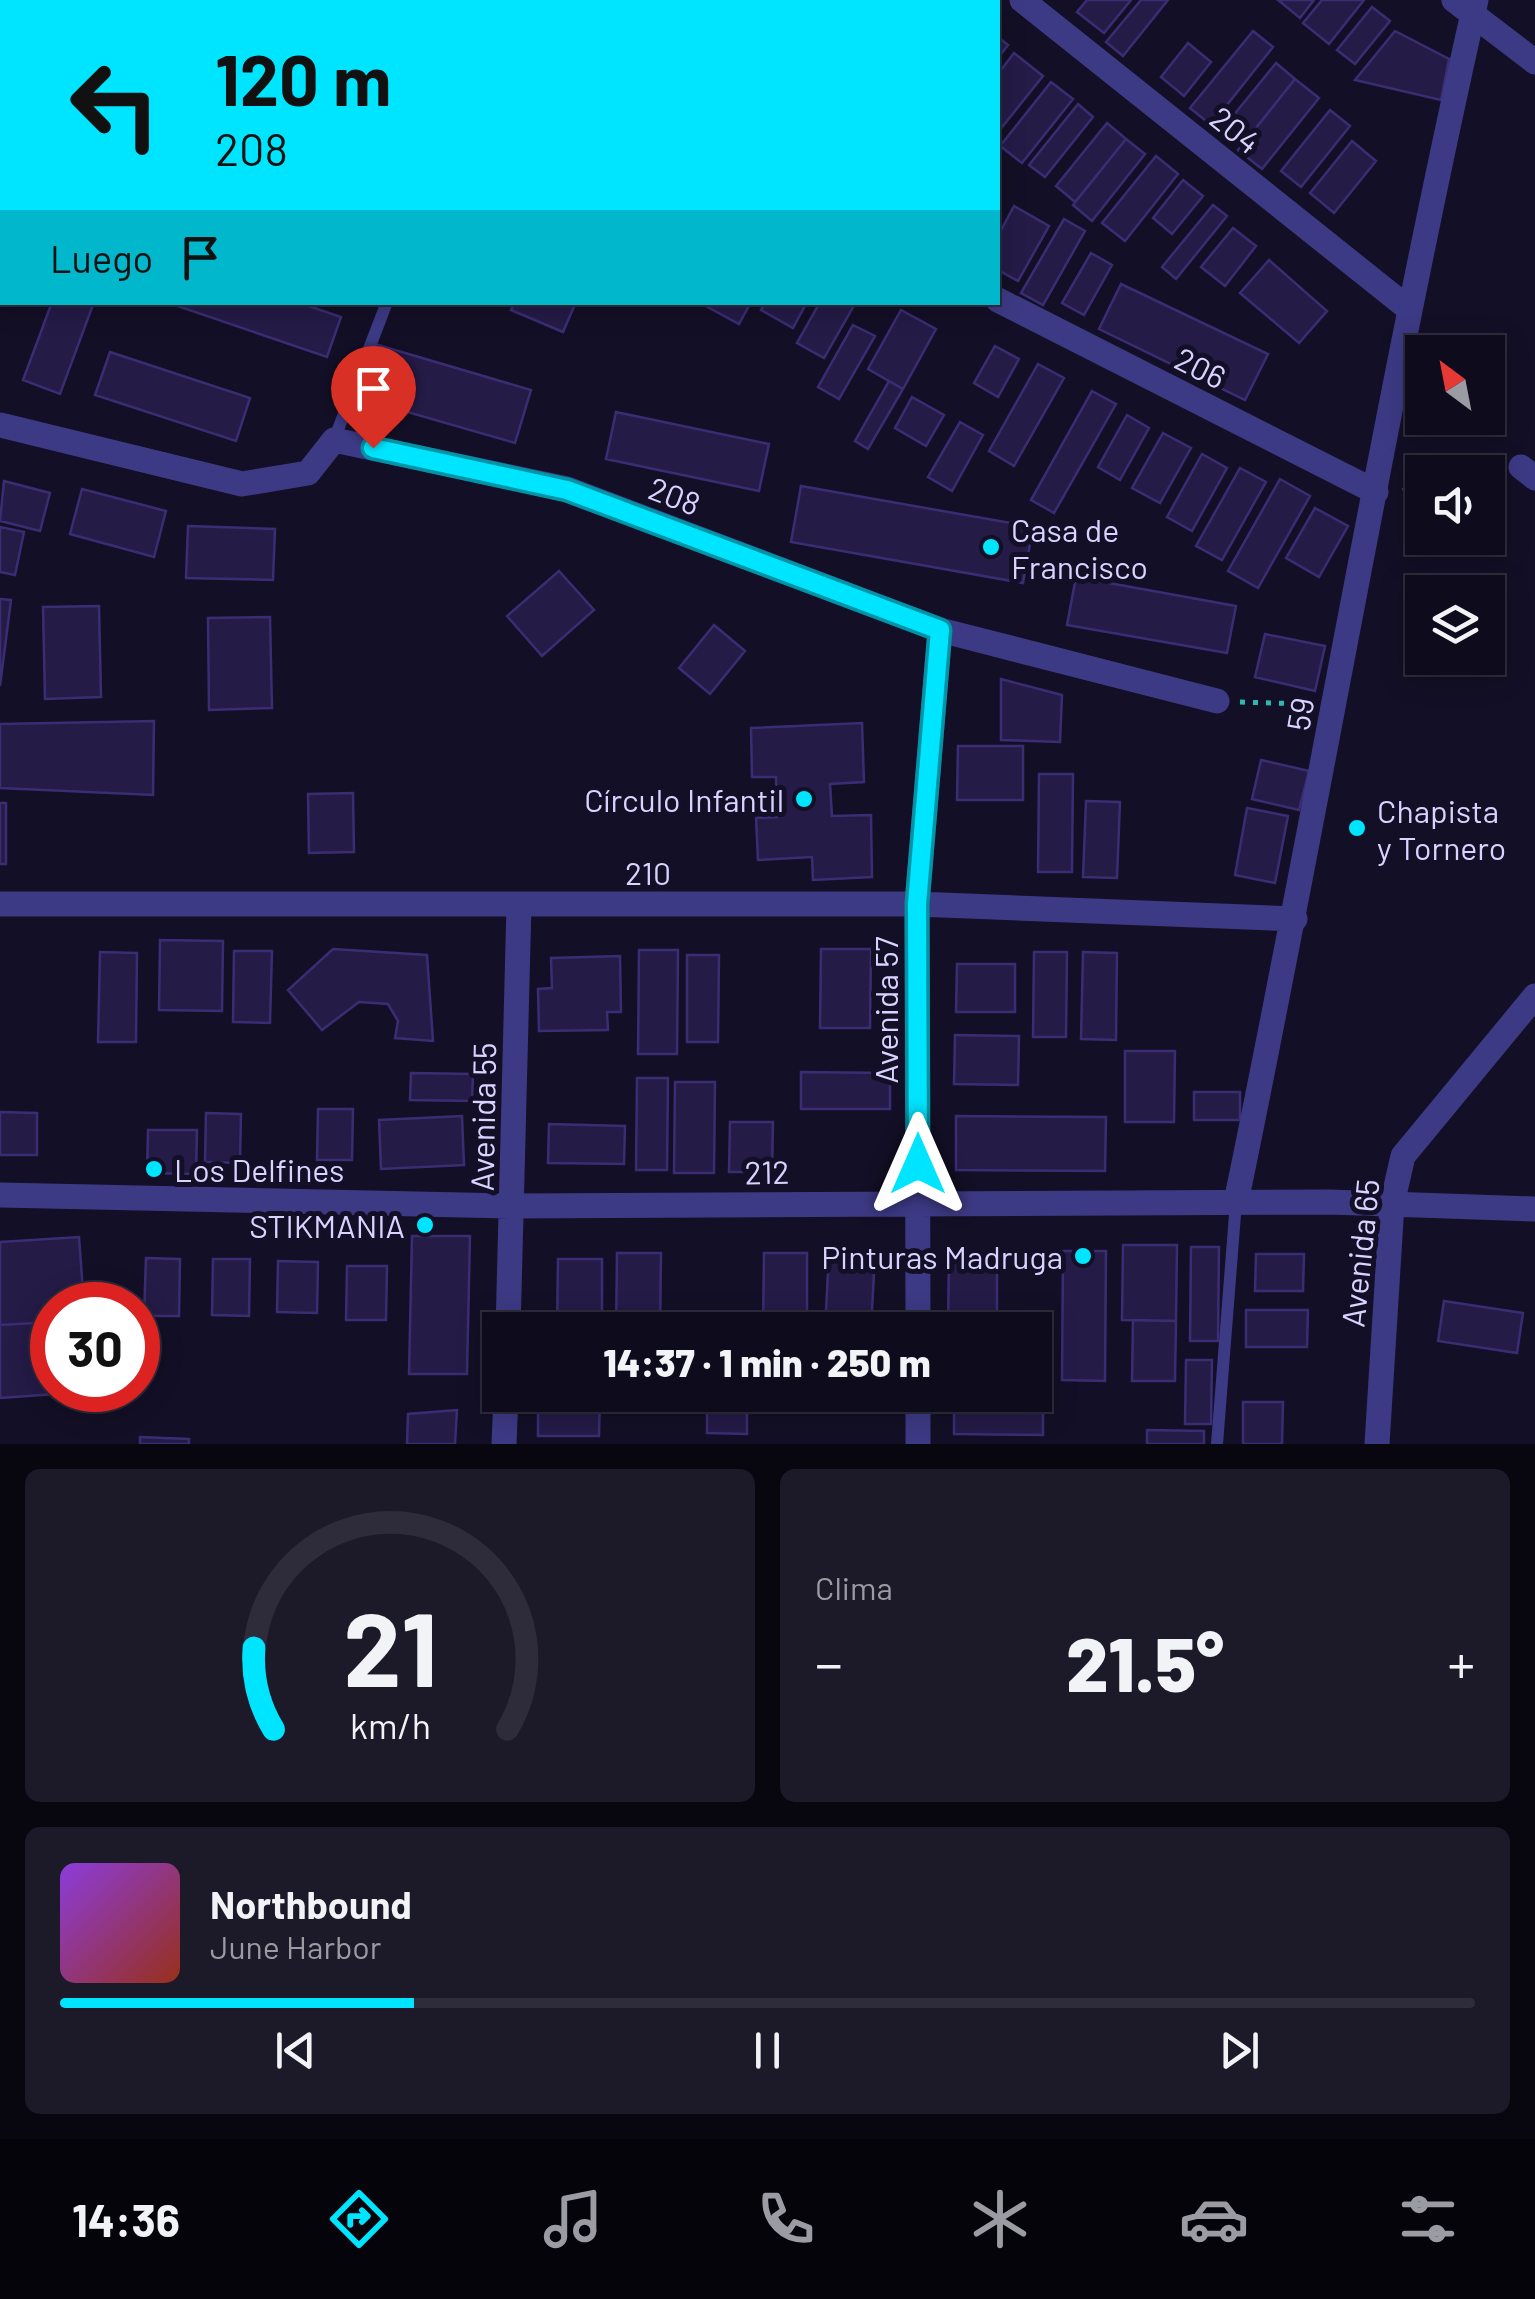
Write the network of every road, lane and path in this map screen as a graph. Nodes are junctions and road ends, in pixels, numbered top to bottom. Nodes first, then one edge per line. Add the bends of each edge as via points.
1 (1022, 0) edge
2 (1468, 5) edge
3 (1535, 62) edge
4 (1000, 301) edge
5 (386, 305) edge
6 (1410, 309) junction
7 (0, 425) edge
8 (334, 440) junction
9 (1376, 492) junction
10 (940, 630) junction
11 (1217, 702) joint
12 (1334, 705) junction
13 (0, 904) edge
14 (917, 904) junction
15 (518, 905) junction
16 (1295, 919) junction
17 (1535, 996) edge
18 (0, 1195) edge
19 (919, 1202) junction
20 (1236, 1202) junction
21 (1392, 1204) junction
22 (513, 1206) junction
23 (1535, 1210) edge
24 (509, 1312) edge
25 (918, 1312) edge
26 (505, 1412) edge
27 (918, 1412) edge
28 (504, 1444) edge
29 (918, 1444) edge
30 (1217, 1444) edge
31 (1377, 1444) edge

1 - 6 street, 204
2 - 3 street
2 - 6 street, 59
4 - 9 street, 206
5 - 8 lane
6 - 9 street, 59
7 - 8 street via 242,484 308,473
8 - 10 street, 208 via 567,490
9 - 12 street, 59
10 - 11 street, 208
10 - 14 street, Avenida 57
11 - 12 path
12 - 16 street, 59
13 - 15 street, 210
14 - 15 street, 210
14 - 16 street, 210
14 - 19 street, Avenida 57
15 - 22 street, Avenida 55
16 - 20 street, 59
17 - 21 street, Avenida 65 via 1403,1156
18 - 22 street, 212
19 - 20 street, 212
19 - 22 street, 212
19 - 25 street, Avenida 57
20 - 21 street, 212
20 - 30 lane, 59
21 - 23 street, 212
21 - 31 street, Avenida 65
22 - 24 street, Avenida 55
26 - 28 street
27 - 29 street

